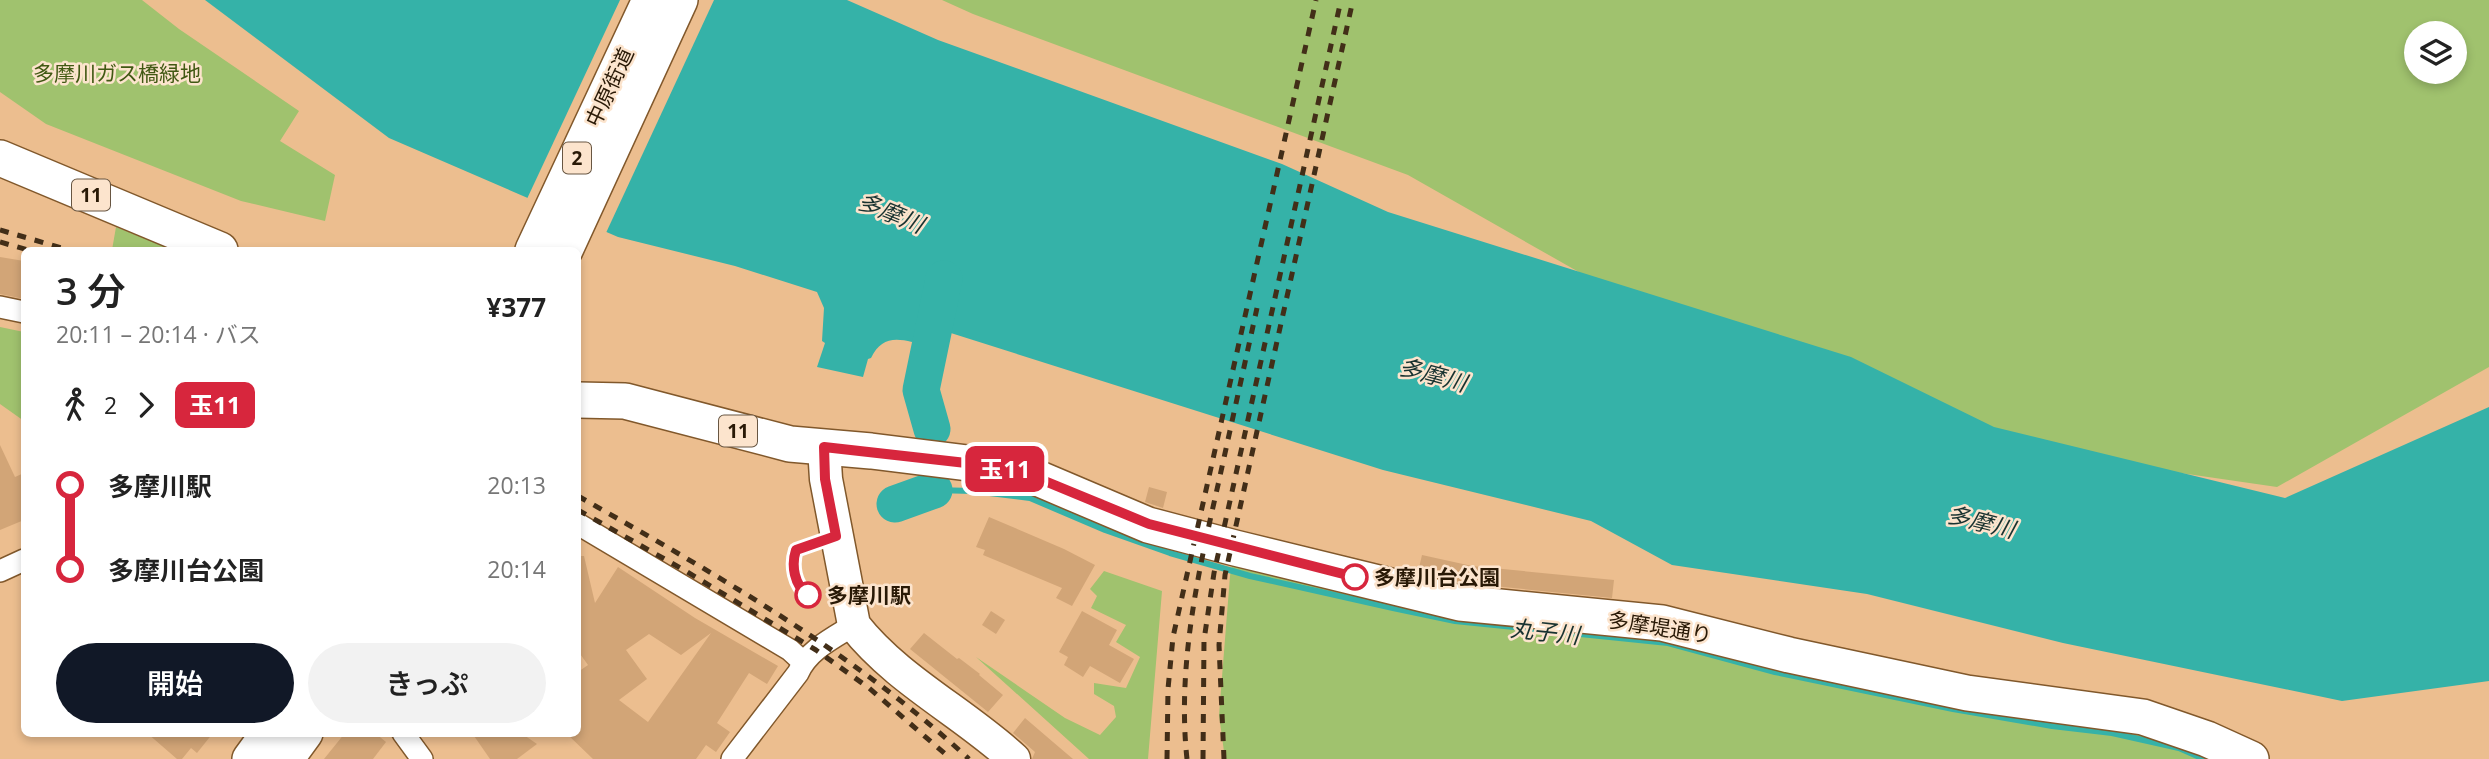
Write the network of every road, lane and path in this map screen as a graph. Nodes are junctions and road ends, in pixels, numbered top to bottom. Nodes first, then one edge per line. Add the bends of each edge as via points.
1 (650, 0) edge
2 (680, 0) edge
3 (0, 158) edge
4 (213, 247) edge
5 (534, 247) edge
6 (566, 247) edge
7 (0, 307) edge
8 (21, 311) edge
9 (581, 400) edge
10 (824, 447) junction
11 (581, 526) edge
12 (21, 561) edge
13 (0, 571) edge
14 (853, 625) junction
15 (803, 662) junction
16 (266, 737) edge
17 (302, 737) edge
18 (406, 737) edge
19 (250, 759) edge
20 (286, 759) edge
21 (422, 759) edge
22 (732, 759) edge
23 (1014, 759) edge
24 (2251, 759) edge

1 - 5 main road, 中原街道 / 2
2 - 6 main road, 中原街道 / 2
3 - 4 main road, 11
7 - 8 street
9 - 10 main road, 多摩堤通り / 11 via 625,401 778,442
10 - 14 street via 825,479
10 - 24 main road, 多摩堤通り / 11 via 1010,470 1149,524 1460,603 1662,623 1967,693 2143,717
11 - 15 street via 778,642
12 - 13 street
14 - 15 street
14 - 23 street via 931,696
15 - 22 street
16 - 19 main road
17 - 20 main road
18 - 21 street

